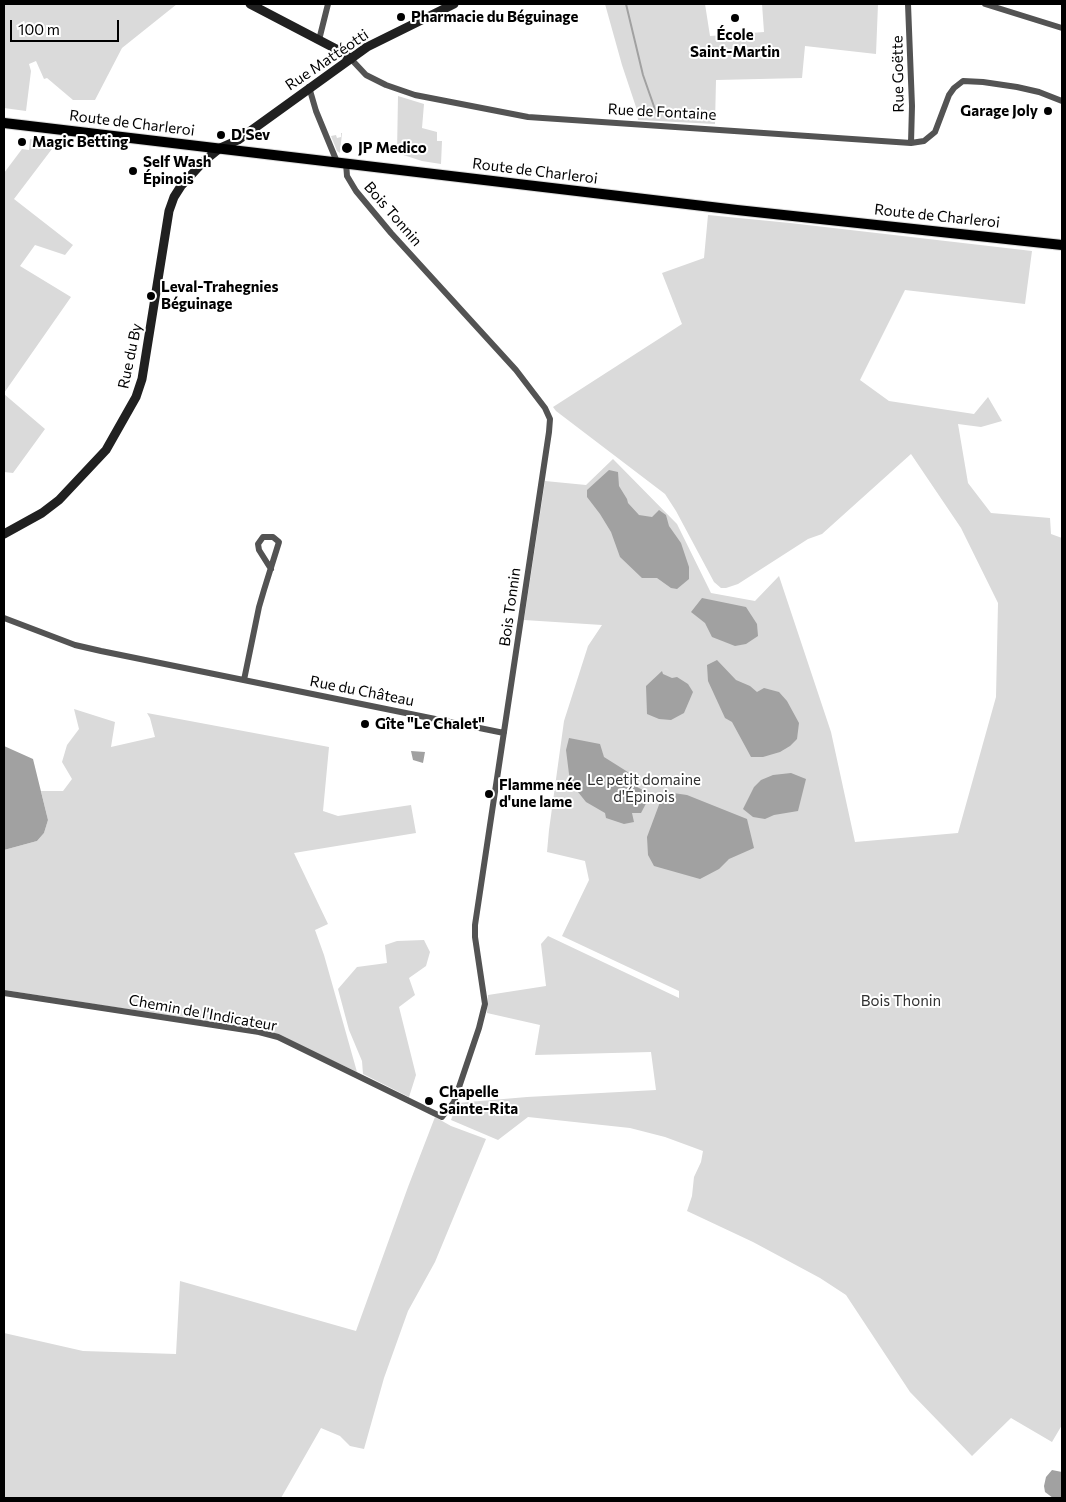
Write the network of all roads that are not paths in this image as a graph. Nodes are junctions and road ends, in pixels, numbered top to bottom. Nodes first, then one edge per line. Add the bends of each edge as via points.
1 (250, 4) edge
2 (328, 4) edge
3 (454, 4) edge
4 (908, 4) edge
5 (985, 4) edge
6 (1062, 28) edge
7 (319, 40) junction
8 (351, 59) junction
9 (309, 87) junction
10 (1062, 101) edge
11 (4, 124) edge
12 (910, 144) junction
13 (220, 148) junction
14 (342, 163) junction
15 (1062, 245) edge
16 (4, 534) edge
17 (271, 569) junction
18 (4, 618) edge
19 (244, 680) junction
20 (504, 733) junction
21 (4, 993) edge
22 (442, 1117) joint

1 - 7 street, Rue de Fontaine
2 - 7 street
3 - 8 street, Rue Mattéotti via 367,47
4 - 12 street, Rue Goëtte via 912,106
5 - 6 street
7 - 8 street, Rue de Fontaine
8 - 9 street, Rue Mattéotti
8 - 12 street, Rue de Fontaine via 366,75 415,95 528,117
9 - 13 street, Rue Mattéotti via 238,140
9 - 14 street, Bois Tonnin via 316,111
10 - 12 street, Rue de Fontaine via 1017,87 963,81 949,95 936,132 924,141
11 - 13 main road, Route de Charleroi
13 - 14 main road, Route de Charleroi
13 - 16 street, Rue du By via 181,186 168,211 142,379 118,430 106,450 59,500
14 - 15 main road, Route de Charleroi
14 - 20 street, Bois Tonnin via 356,191 516,370 550,419
17 - 17 street via 259,550 258,544 264,537 279,542
17 - 19 street via 259,607
18 - 19 street, Rue du Château via 75,645
19 - 20 street, Rue du Château
20 - 22 street, Bois Tonnin via 475,925 485,1004 454,1102
21 - 22 street, Chemin de l'Indicateur via 270,1035

